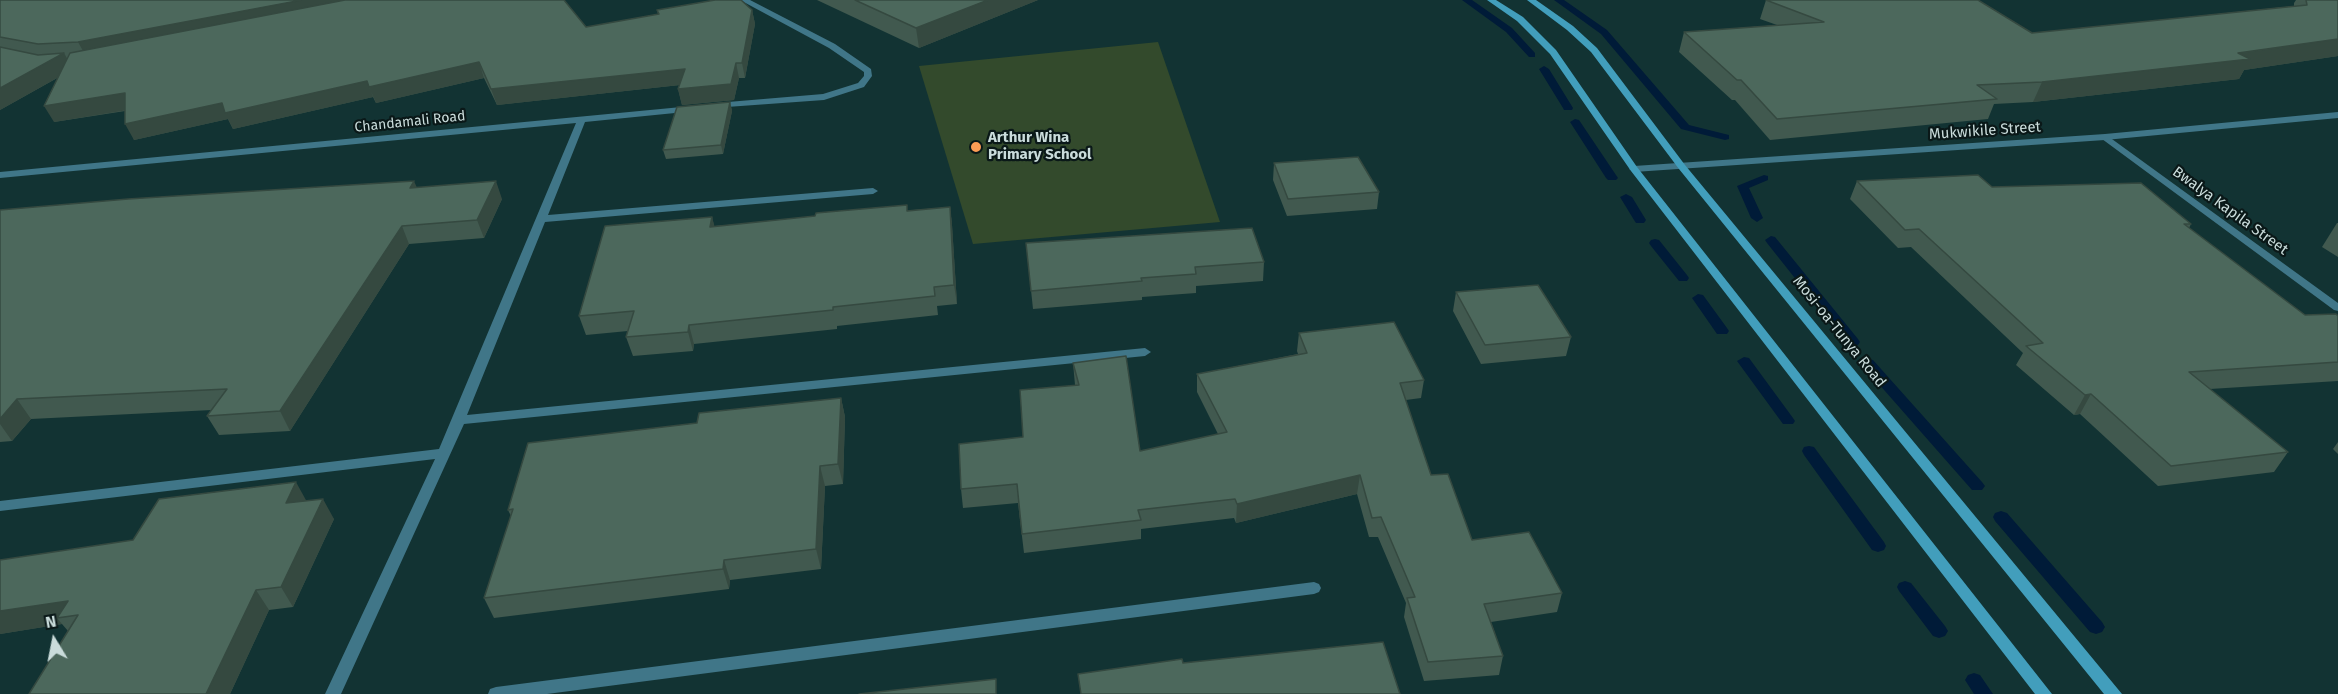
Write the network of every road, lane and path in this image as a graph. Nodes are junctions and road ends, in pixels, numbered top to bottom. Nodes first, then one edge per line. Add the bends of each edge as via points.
1 (744, 0) edge
2 (1491, 0) edge
3 (1531, 0) edge
4 (709, 107) edge
5 (697, 108) edge
6 (2338, 115) edge
7 (582, 118) junction
8 (2105, 137) junction
9 (1682, 167) junction
10 (1634, 169) junction
11 (0, 175) edge
12 (873, 191) dead end
13 (542, 219) junction
14 (2338, 308) edge
15 (1145, 352) dead end
16 (459, 420) junction
17 (443, 453) junction
18 (0, 507) edge
19 (1314, 588) dead end
20 (333, 694) edge
21 (496, 694) edge
22 (2044, 694) edge
23 (2114, 694) edge

1 - 4 street via 832,46 868,71 868,76 861,85 824,97
2 - 10 main road via 1520,19 1553,52
3 - 9 main road, Mosi-oa-Tunya Road via 1594,50
5 - 7 street, Chandamali Road
6 - 8 street, Mukwikile Street
7 - 11 street, Chandamali Road
7 - 13 street
8 - 9 street, Mukwikile Street
8 - 14 street, Bwalya Kapila Street
9 - 10 street, Mukwikile Street
9 - 23 main road, Mosi-oa-Tunya Road
10 - 22 main road
12 - 13 street
13 - 16 street
15 - 16 street
16 - 17 street
17 - 18 street
17 - 20 street
19 - 21 street

